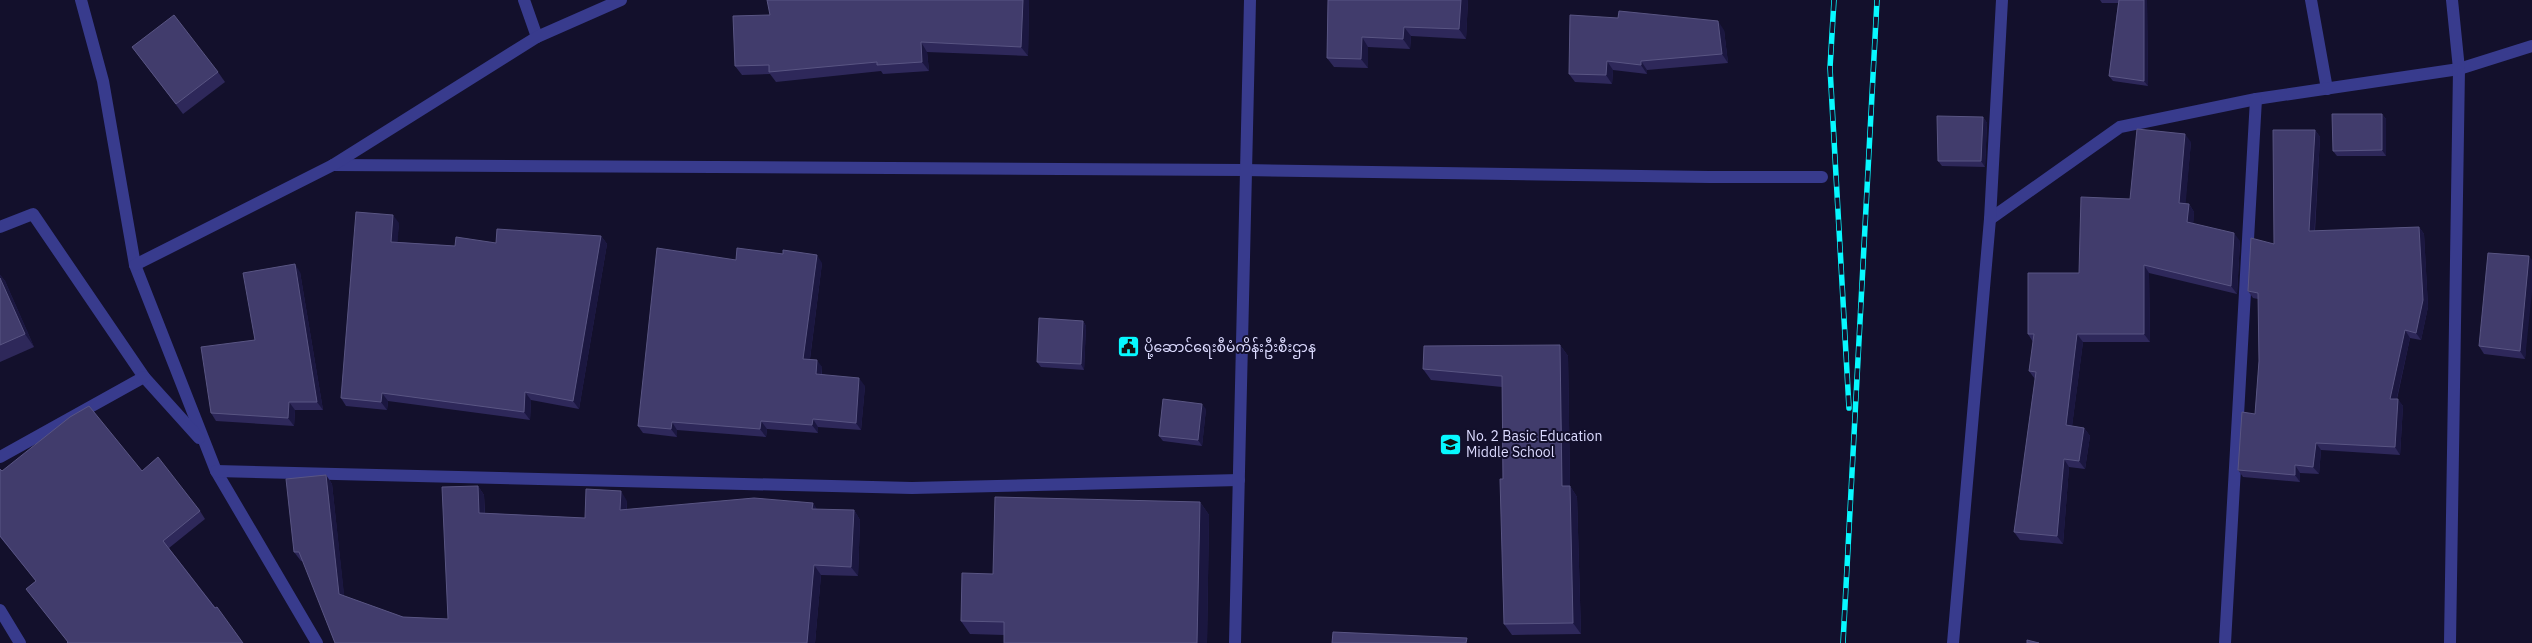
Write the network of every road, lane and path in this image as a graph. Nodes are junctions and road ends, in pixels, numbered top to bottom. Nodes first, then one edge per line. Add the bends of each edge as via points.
1 (81, 0) edge
2 (524, 0) edge
3 (622, 0) edge
4 (1250, 0) edge
5 (2002, 0) edge
6 (2311, 0) edge
7 (2452, 0) edge
8 (538, 36) junction
9 (2532, 46) edge
10 (2459, 69) junction
11 (2327, 89) junction
12 (2256, 99) junction
13 (333, 165) junction
14 (1244, 170) junction
15 (1822, 177) dead end
16 (1990, 219) junction
17 (0, 227) edge
18 (135, 265) junction
19 (144, 376) junction
20 (204, 444) junction
21 (0, 457) edge
22 (216, 471) junction
23 (1239, 480) junction
24 (0, 610) edge
25 (20, 643) edge
26 (316, 643) edge
27 (1235, 643) edge
28 (1953, 643) edge
29 (2225, 643) edge
30 (2450, 643) edge

1 - 18 street via 103,81
2 - 8 street
3 - 8 street
4 - 14 street
5 - 16 street
6 - 11 street
7 - 10 street
8 - 13 street
9 - 10 street
10 - 11 street
10 - 30 street
11 - 12 street
12 - 16 street via 2120,127
12 - 29 street
13 - 14 street
13 - 18 street
14 - 15 street
14 - 23 street
16 - 28 street
17 - 19 street via 32,214
18 - 20 street
19 - 20 street
19 - 21 street
20 - 22 street
22 - 23 street via 912,488
22 - 26 street
23 - 27 street
24 - 25 street

